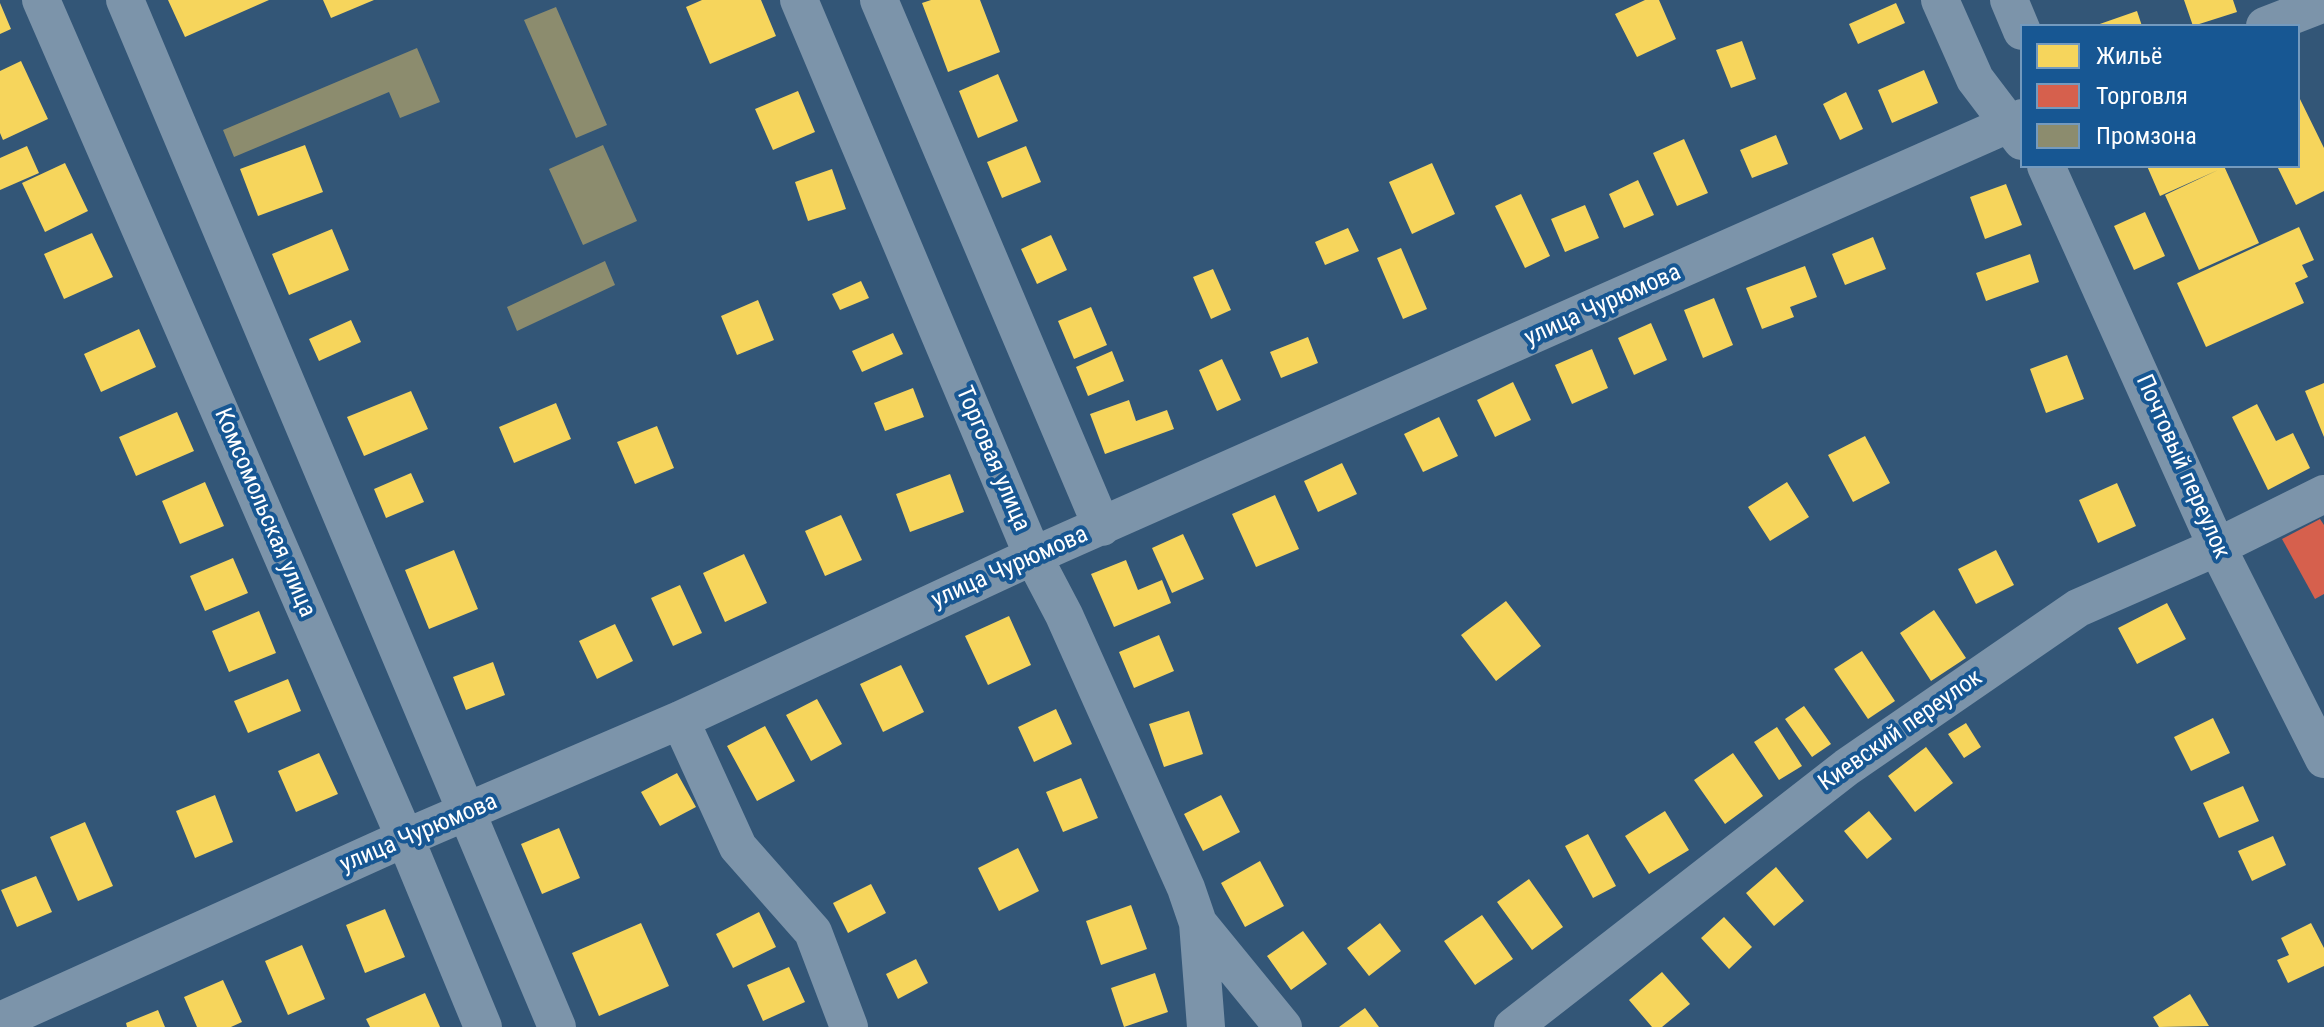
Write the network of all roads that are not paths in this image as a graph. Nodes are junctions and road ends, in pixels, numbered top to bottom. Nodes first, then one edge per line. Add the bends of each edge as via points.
1 (41, 0) edge
2 (125, 0) edge
3 (799, 0) edge
4 (879, 0) edge
5 (1940, 0) edge
6 (2009, 0) edge
7 (2324, 3) edge
8 (2270, 24) edge
9 (2020, 26) edge
10 (2017, 128) edge
11 (2048, 168) edge
12 (2324, 494) edge
13 (1102, 527) junction
14 (2217, 547) junction
15 (1033, 556) junction
16 (680, 720) junction
17 (2324, 759) edge
18 (466, 814) junction
19 (405, 838) junction
20 (1198, 923) junction
21 (0, 1021) edge
22 (483, 1027) edge
23 (557, 1027) edge
24 (849, 1027) edge
25 (1206, 1027) edge
26 (1283, 1027) edge
27 (1513, 1027) edge

1 - 19 street, Комсомольская улица
2 - 18 street
3 - 15 street, Торговая улица
4 - 13 street
5 - 10 street via 1975,79
6 - 9 street
7 - 8 street
10 - 13 street, улица Чурюмова
11 - 14 street, Почтовый переулок
12 - 14 street, Киевский переулок
13 - 15 street, улица Чурюмова
14 - 17 street, Почтовый переулок
14 - 27 street, Киевский переулок via 2078,608 1847,767
15 - 16 street, улица Чурюмова
15 - 20 street, Торговая улица via 1064,615
16 - 18 street, улица Чурюмова
16 - 24 street via 738,847 813,932
18 - 19 street, улица Чурюмова
18 - 23 street
19 - 21 street, улица Чурюмова
19 - 22 street, Комсомольская улица
20 - 25 street
20 - 26 street, Торговая улица

